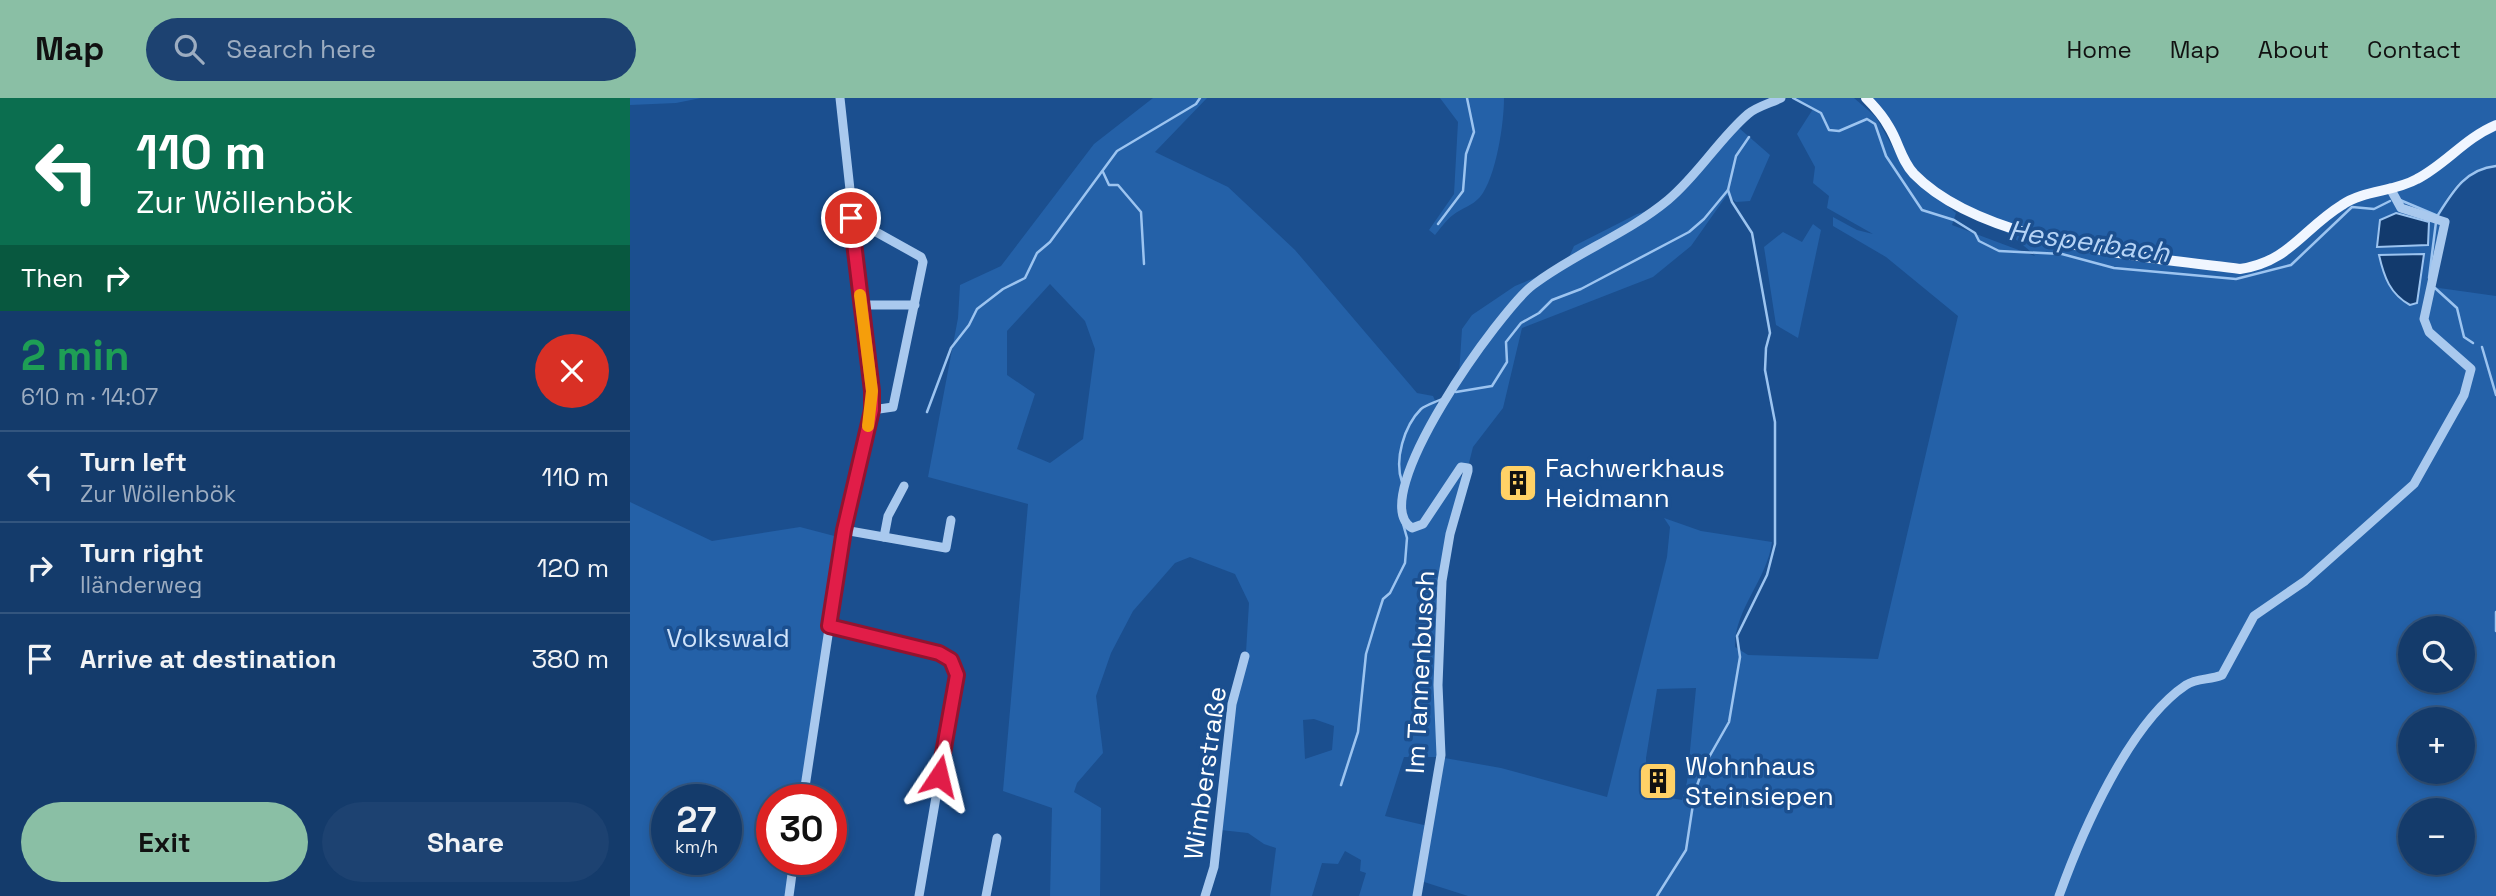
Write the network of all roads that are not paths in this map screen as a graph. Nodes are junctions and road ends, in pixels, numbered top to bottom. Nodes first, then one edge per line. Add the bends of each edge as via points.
1 (840, 98) edge
2 (1782, 98) edge
3 (1866, 98) edge
4 (2496, 125) edge
5 (2390, 188) junction
6 (851, 218) junction
7 (861, 304) junction
8 (915, 305) junction
9 (872, 410) junction
10 (904, 486) dead end
11 (951, 520) dead end
12 (844, 530) junction
13 (884, 537) junction
14 (829, 626) junction
15 (1245, 656) dead end
16 (805, 784) edge
17 (998, 838) dead end
18 (792, 875) edge
19 (789, 896) edge
20 (919, 896) edge
21 (986, 896) edge
22 (1205, 896) edge
23 (1417, 896) edge
24 (2059, 896) edge

1 - 6 street
2 - 23 street, Im Tannenbusch via 1749,113 1664,203 1520,296 1417,448 1402,494 1401,511 1412,528 1423,524 1457,471 1465,466 1468,471 1442,581 1441,755
3 - 5 main road via 1890,127 1906,164 1930,188 1969,214 2038,237 2240,269 2282,256 2351,199
4 - 5 main road via 2463,143 2423,176
5 - 24 street via 2401,208 2445,222 2424,319 2472,373 2448,426 2414,484 2305,581 2254,616 2222,675 2184,686 2142,726 2074,855
6 - 7 street
6 - 8 street via 921,257
7 - 8 street
7 - 9 street
8 - 9 street via 894,407
9 - 12 street
10 - 13 street via 888,516
11 - 13 street via 946,548
12 - 13 street
12 - 14 street
14 - 16 street
14 - 20 street via 939,653 955,666
15 - 22 street, Wimberstraße via 1232,704 1217,851
17 - 21 street
18 - 19 street

